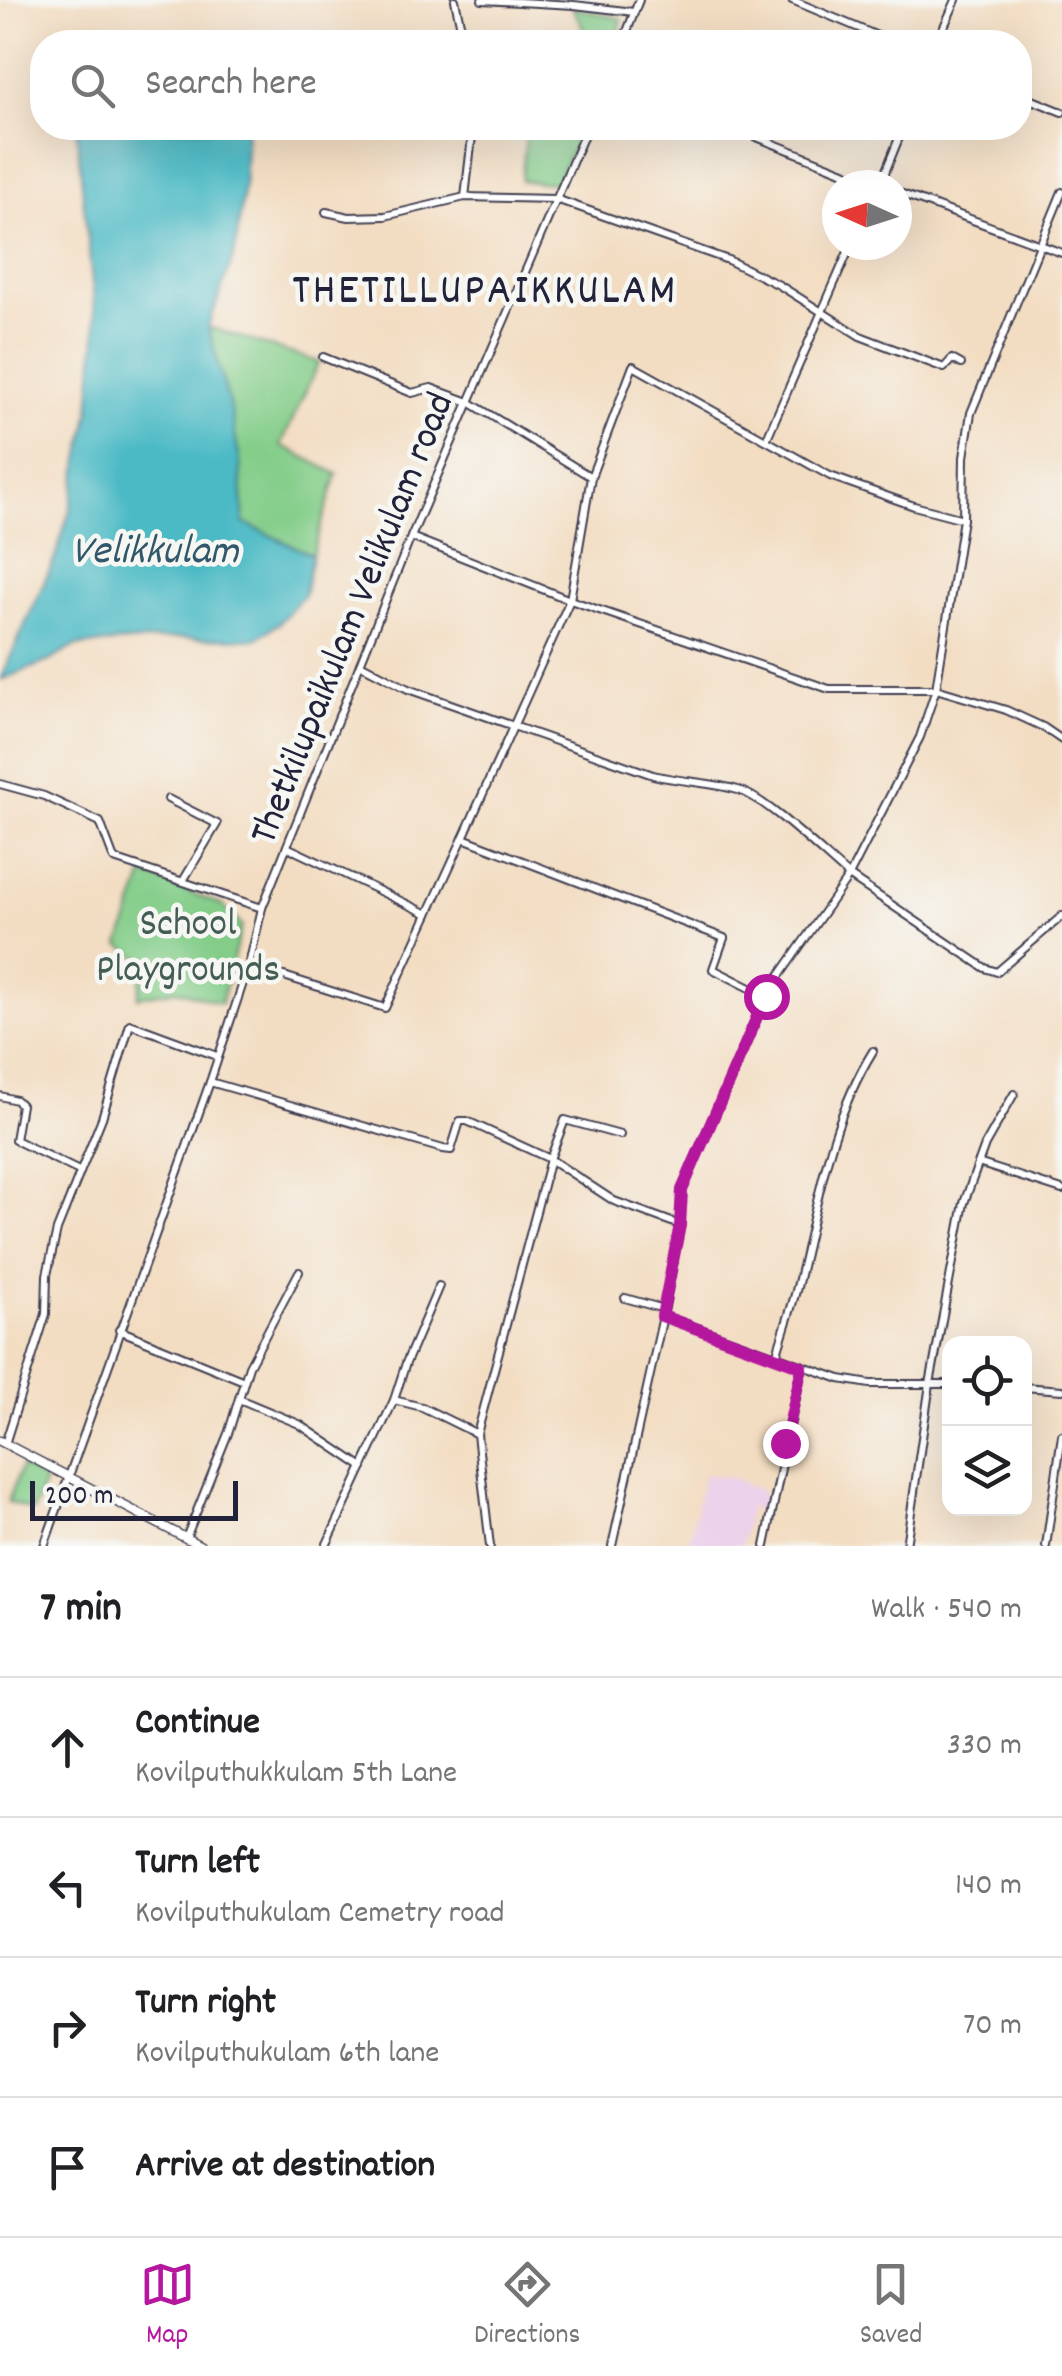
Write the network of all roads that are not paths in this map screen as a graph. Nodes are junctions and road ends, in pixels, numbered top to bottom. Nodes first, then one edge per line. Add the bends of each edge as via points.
1 (455, 0) edge
2 (482, 0) edge
3 (639, 0) edge
4 (792, 0) edge
5 (956, 0) edge
6 (634, 12) junction
7 (461, 30) edge
8 (627, 30) edge
9 (863, 30) edge
10 (943, 30) edge
11 (1032, 100) edge
12 (1062, 112) edge
13 (472, 140) edge
14 (582, 140) edge
15 (764, 140) edge
16 (898, 140) edge
17 (840, 170) edge
18 (885, 170) edge
19 (1062, 192) edge
20 (465, 196) junction
21 (912, 197) edge
22 (556, 199) junction
23 (326, 212) dead end
24 (1042, 244) junction
25 (1062, 253) edge
26 (844, 260) edge
27 (820, 311) junction
28 (323, 357) dead end
29 (961, 364) dead end
30 (469, 402) junction
31 (766, 438) junction
32 (591, 477) junction
33 (963, 519) junction
34 (411, 536) junction
35 (570, 600) junction
36 (360, 664) junction
37 (936, 689) junction
38 (516, 725) junction
39 (1062, 740) edge
40 (0, 784) edge
41 (168, 799) dead end
42 (464, 838) junction
43 (289, 848) junction
44 (849, 876) junction
45 (182, 881) junction
46 (262, 908) junction
47 (428, 914) junction
48 (1062, 916) edge
49 (249, 966) junction
50 (766, 996) junction
51 (873, 1051) dead end
52 (217, 1056) junction
53 (210, 1082) junction
54 (1014, 1094) dead end
55 (0, 1096) edge
56 (620, 1135) dead end
57 (550, 1159) junction
58 (978, 1163) junction
59 (80, 1170) junction
60 (1062, 1190) edge
61 (680, 1225) junction
62 (299, 1272) dead end
63 (439, 1286) dead end
64 (625, 1298) dead end
65 (663, 1312) junction
66 (118, 1330) junction
67 (776, 1357) junction
68 (802, 1367) junction
69 (244, 1381) junction
70 (930, 1384) junction
71 (942, 1384) edge
72 (1032, 1388) edge
73 (1062, 1390) edge
74 (239, 1399) junction
75 (394, 1400) junction
76 (477, 1434) junction
77 (1062, 1435) edge
78 (2, 1442) edge
79 (363, 1467) junction
80 (68, 1476) junction
81 (186, 1538) junction
82 (44, 1546) edge
83 (201, 1546) edge
84 (326, 1546) edge
85 (490, 1546) edge
86 (612, 1546) edge
87 (765, 1546) edge
88 (906, 1546) edge
89 (1046, 1546) edge

1 - 7 street
2 - 6 street
3 - 6 street
4 - 9 street
5 - 10 street
6 - 8 street
11 - 12 street
13 - 20 street
14 - 22 street, Thetkilupaikulam Velikulam road
15 - 17 street
16 - 18 street
19 - 24 street
20 - 22 street
20 - 23 street via 384,216
21 - 24 street
22 - 27 street via 728,260
22 - 30 street, Thetkilupaikulam Velikulam road
24 - 25 street
24 - 33 street via 971,413
26 - 27 street
27 - 29 street via 908,356 944,368 952,359
27 - 31 street
28 - 30 street via 412,393 431,388
30 - 32 street
30 - 34 street, Thetkilupaikulam Velikulam road
31 - 32 street via 633,366
31 - 33 street via 830,476
32 - 35 street
33 - 37 street
34 - 35 street
34 - 36 street, Thetkilupaikulam Velikulam road
35 - 37 street via 829,688
35 - 38 street
36 - 38 street via 408,689
36 - 43 street, Thetkilupaikulam Velikulam road
37 - 39 street via 1006,710
37 - 44 street via 920,737
38 - 42 street
38 - 44 street via 653,775 741,790
40 - 45 street via 100,822 114,858
41 - 45 street via 216,824
42 - 47 street
42 - 50 street via 724,938 713,969
43 - 46 street, Thetkilupaikulam Velikulam road
43 - 47 street
44 - 48 street via 997,972
44 - 50 street
45 - 46 street
46 - 49 street, Thetkilupaikulam Velikulam road
47 - 49 street via 385,1008
49 - 52 street, Thetkilupaikulam Velikulam road
50 - 61 street via 682,1190
51 - 67 street via 852,1085 821,1176
52 - 53 street, Thetkilupaikulam Velikulam road
52 - 59 street via 130,1024
53 - 57 street via 443,1149 455,1146 460,1121 467,1121
53 - 66 street, Thetkilupaikulam Velikulam road
54 - 58 street
55 - 59 street via 21,1105 16,1140
56 - 57 street via 565,1120
57 - 61 street via 614,1201
57 - 76 street
58 - 60 street
58 - 70 street
59 - 78 street via 57,1230 46,1314
61 - 65 street
62 - 69 street
63 - 75 street
64 - 65 street
65 - 67 street
65 - 86 street
66 - 69 street
66 - 80 street, Thetkilupaikulam Velikulam road
67 - 68 street
68 - 70 street via 870,1384
68 - 87 street
69 - 74 street
70 - 71 street
70 - 88 street
72 - 73 street
74 - 79 street via 299,1424
74 - 81 street
75 - 76 street
75 - 79 street
76 - 85 street
77 - 89 street
78 - 80 street
79 - 84 street
80 - 81 street
80 - 82 street, Thetkilupaikulam Velikulam road
81 - 83 street

